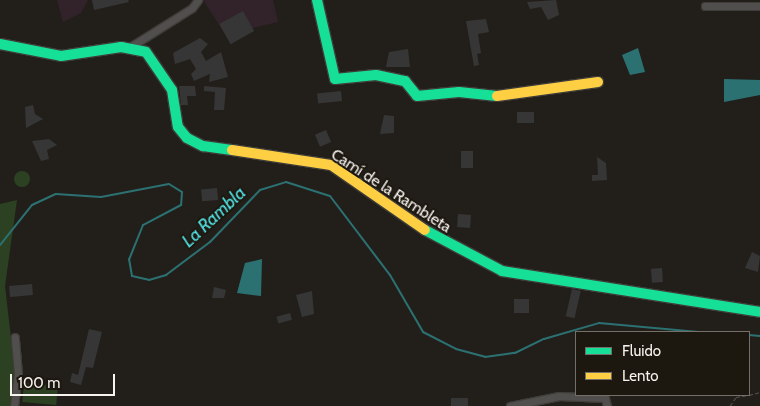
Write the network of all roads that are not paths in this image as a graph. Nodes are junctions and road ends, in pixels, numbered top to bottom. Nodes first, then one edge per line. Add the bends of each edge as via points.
1 (198, 0) edge
2 (317, 0) edge
3 (705, 6) dead end
4 (760, 6) edge
5 (0, 44) edge
6 (130, 47) junction
7 (598, 82) dead end
8 (760, 312) edge
9 (15, 337) dead end
10 (14, 406) edge
11 (510, 406) edge
12 (607, 406) edge

1 - 6 street via 192,8
2 - 7 street via 335,79 376,75 405,81 417,96 459,92 511,98
3 - 4 street
5 - 6 street via 62,56
6 - 8 street, Camí de la Rambleta via 146,52 162,69 172,90 178,127 203,146 331,165 445,244 502,271
9 - 10 street via 18,374
11 - 12 street via 559,396 605,398

